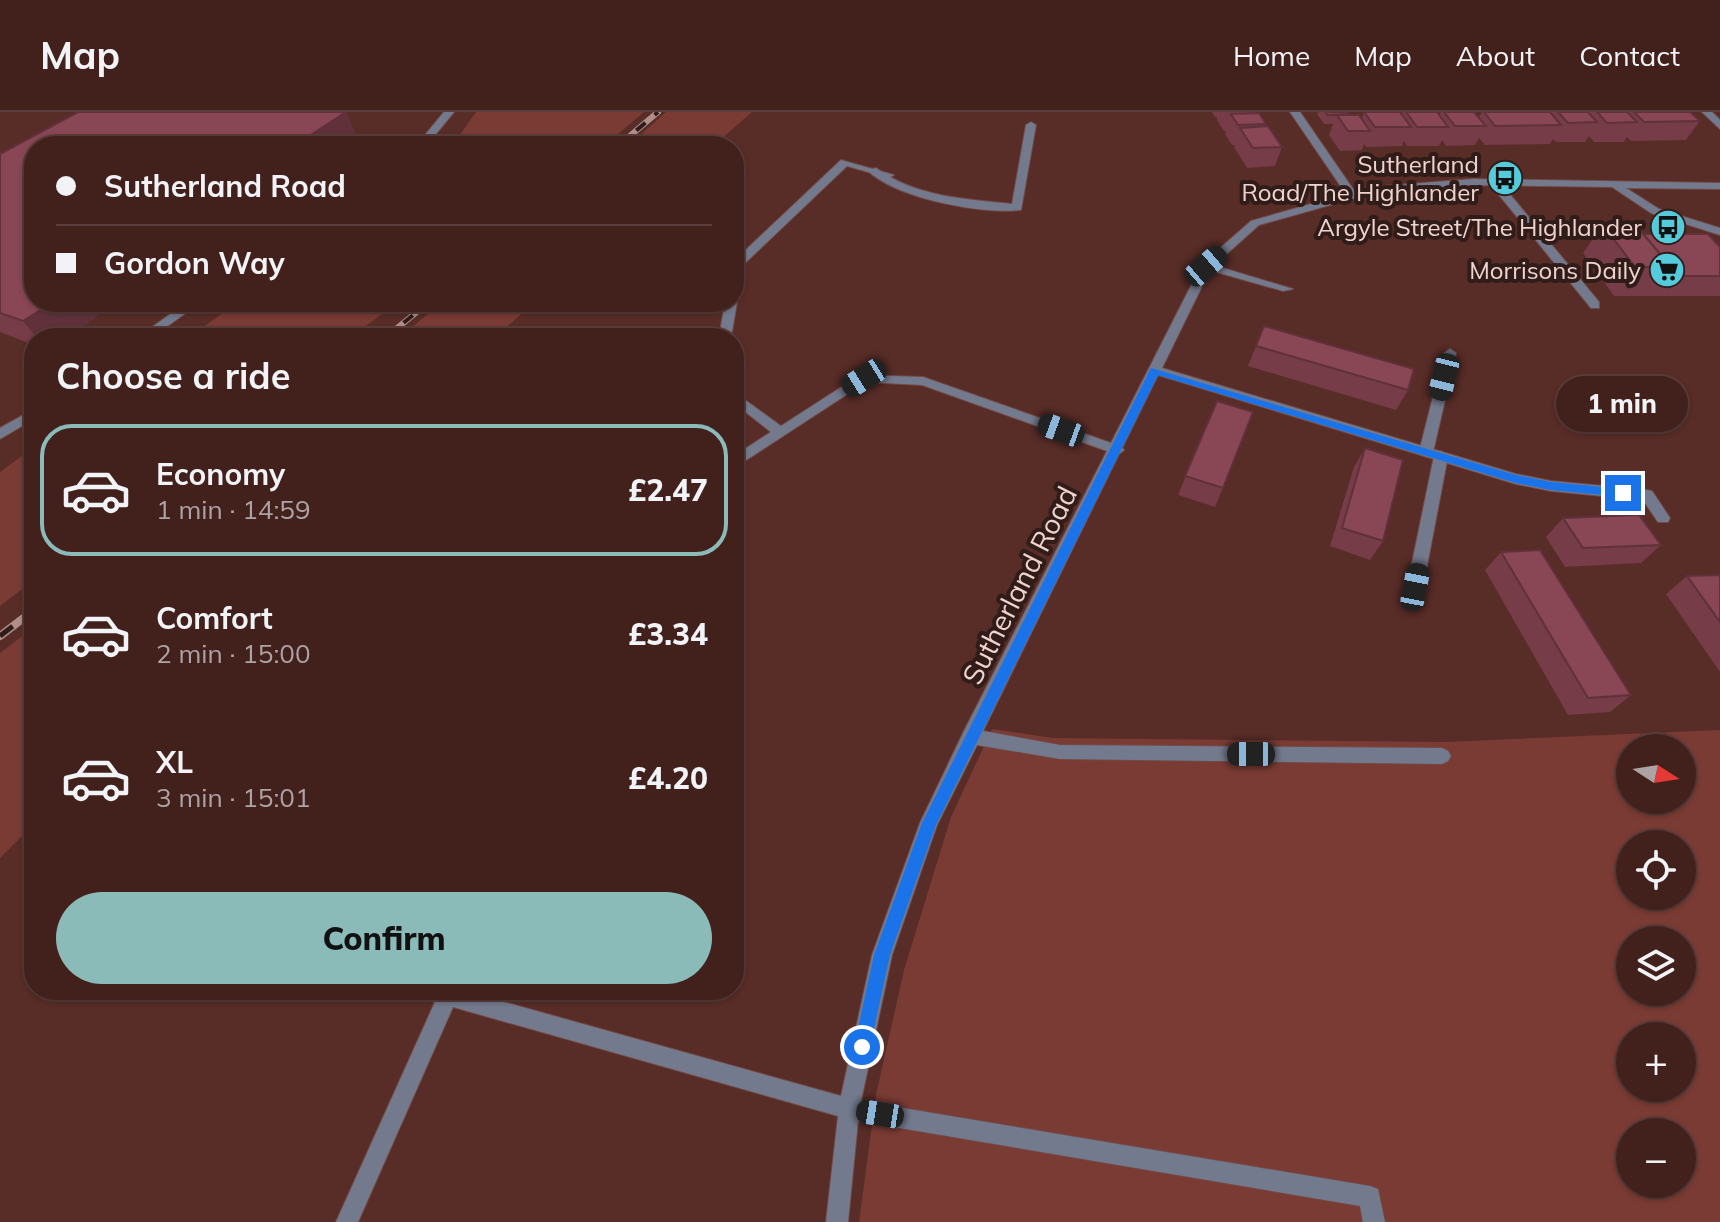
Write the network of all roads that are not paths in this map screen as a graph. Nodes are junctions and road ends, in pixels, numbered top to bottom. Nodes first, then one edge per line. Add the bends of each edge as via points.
1 (449, 112) edge
2 (1295, 112) edge
3 (1707, 112) edge
4 (1031, 125) dead end
5 (1720, 126) edge
6 (429, 136) edge
7 (872, 170) junction
8 (889, 175) dead end
9 (1495, 183) junction
10 (1615, 185) junction
11 (1720, 186) edge
12 (1351, 194) junction
13 (1720, 232) edge
14 (744, 257) edge
15 (1206, 266) junction
16 (1287, 289) dead end
17 (1595, 305) dead end
18 (181, 312) edge
19 (157, 328) edge
20 (1450, 353) dead end
21 (1155, 370) junction
22 (744, 404) edge
23 (24, 419) edge
24 (778, 431) junction
25 (0, 434) edge
26 (1117, 450) junction
27 (1426, 452) junction
28 (744, 456) edge
29 (1441, 456) junction
30 (1663, 518) dead end
31 (1415, 587) dead end
32 (970, 736) junction
33 (1442, 756) dead end
34 (446, 1000) edge
35 (466, 1000) edge
36 (849, 1109) junction
37 (347, 1222) edge
38 (837, 1222) edge
39 (1374, 1222) edge

1 - 6 street
2 - 12 street
3 - 5 street
4 - 7 street via 1017,208 945,200 885,182
7 - 8 street
7 - 14 street via 845,162
9 - 10 street, Sutherland Road
9 - 12 street, Sutherland Road
9 - 17 street
10 - 11 street, Sutherland Road
10 - 13 street via 1655,211
12 - 15 street, Sutherland Road via 1255,223
15 - 16 street
15 - 21 street, Sutherland Road
18 - 19 street
20 - 27 street
21 - 26 street, Sutherland Road
21 - 27 street
22 - 24 street
23 - 25 street
24 - 26 street via 864,378 923,381
24 - 28 street
26 - 32 street, Sutherland Road
27 - 29 street
29 - 30 street via 1551,486 1647,495
29 - 31 street
32 - 33 street via 1060,752
32 - 36 street, Sutherland Road via 929,823 882,955
34 - 37 street
35 - 36 street
36 - 38 street, Sutherland Road
36 - 39 street via 1370,1197

